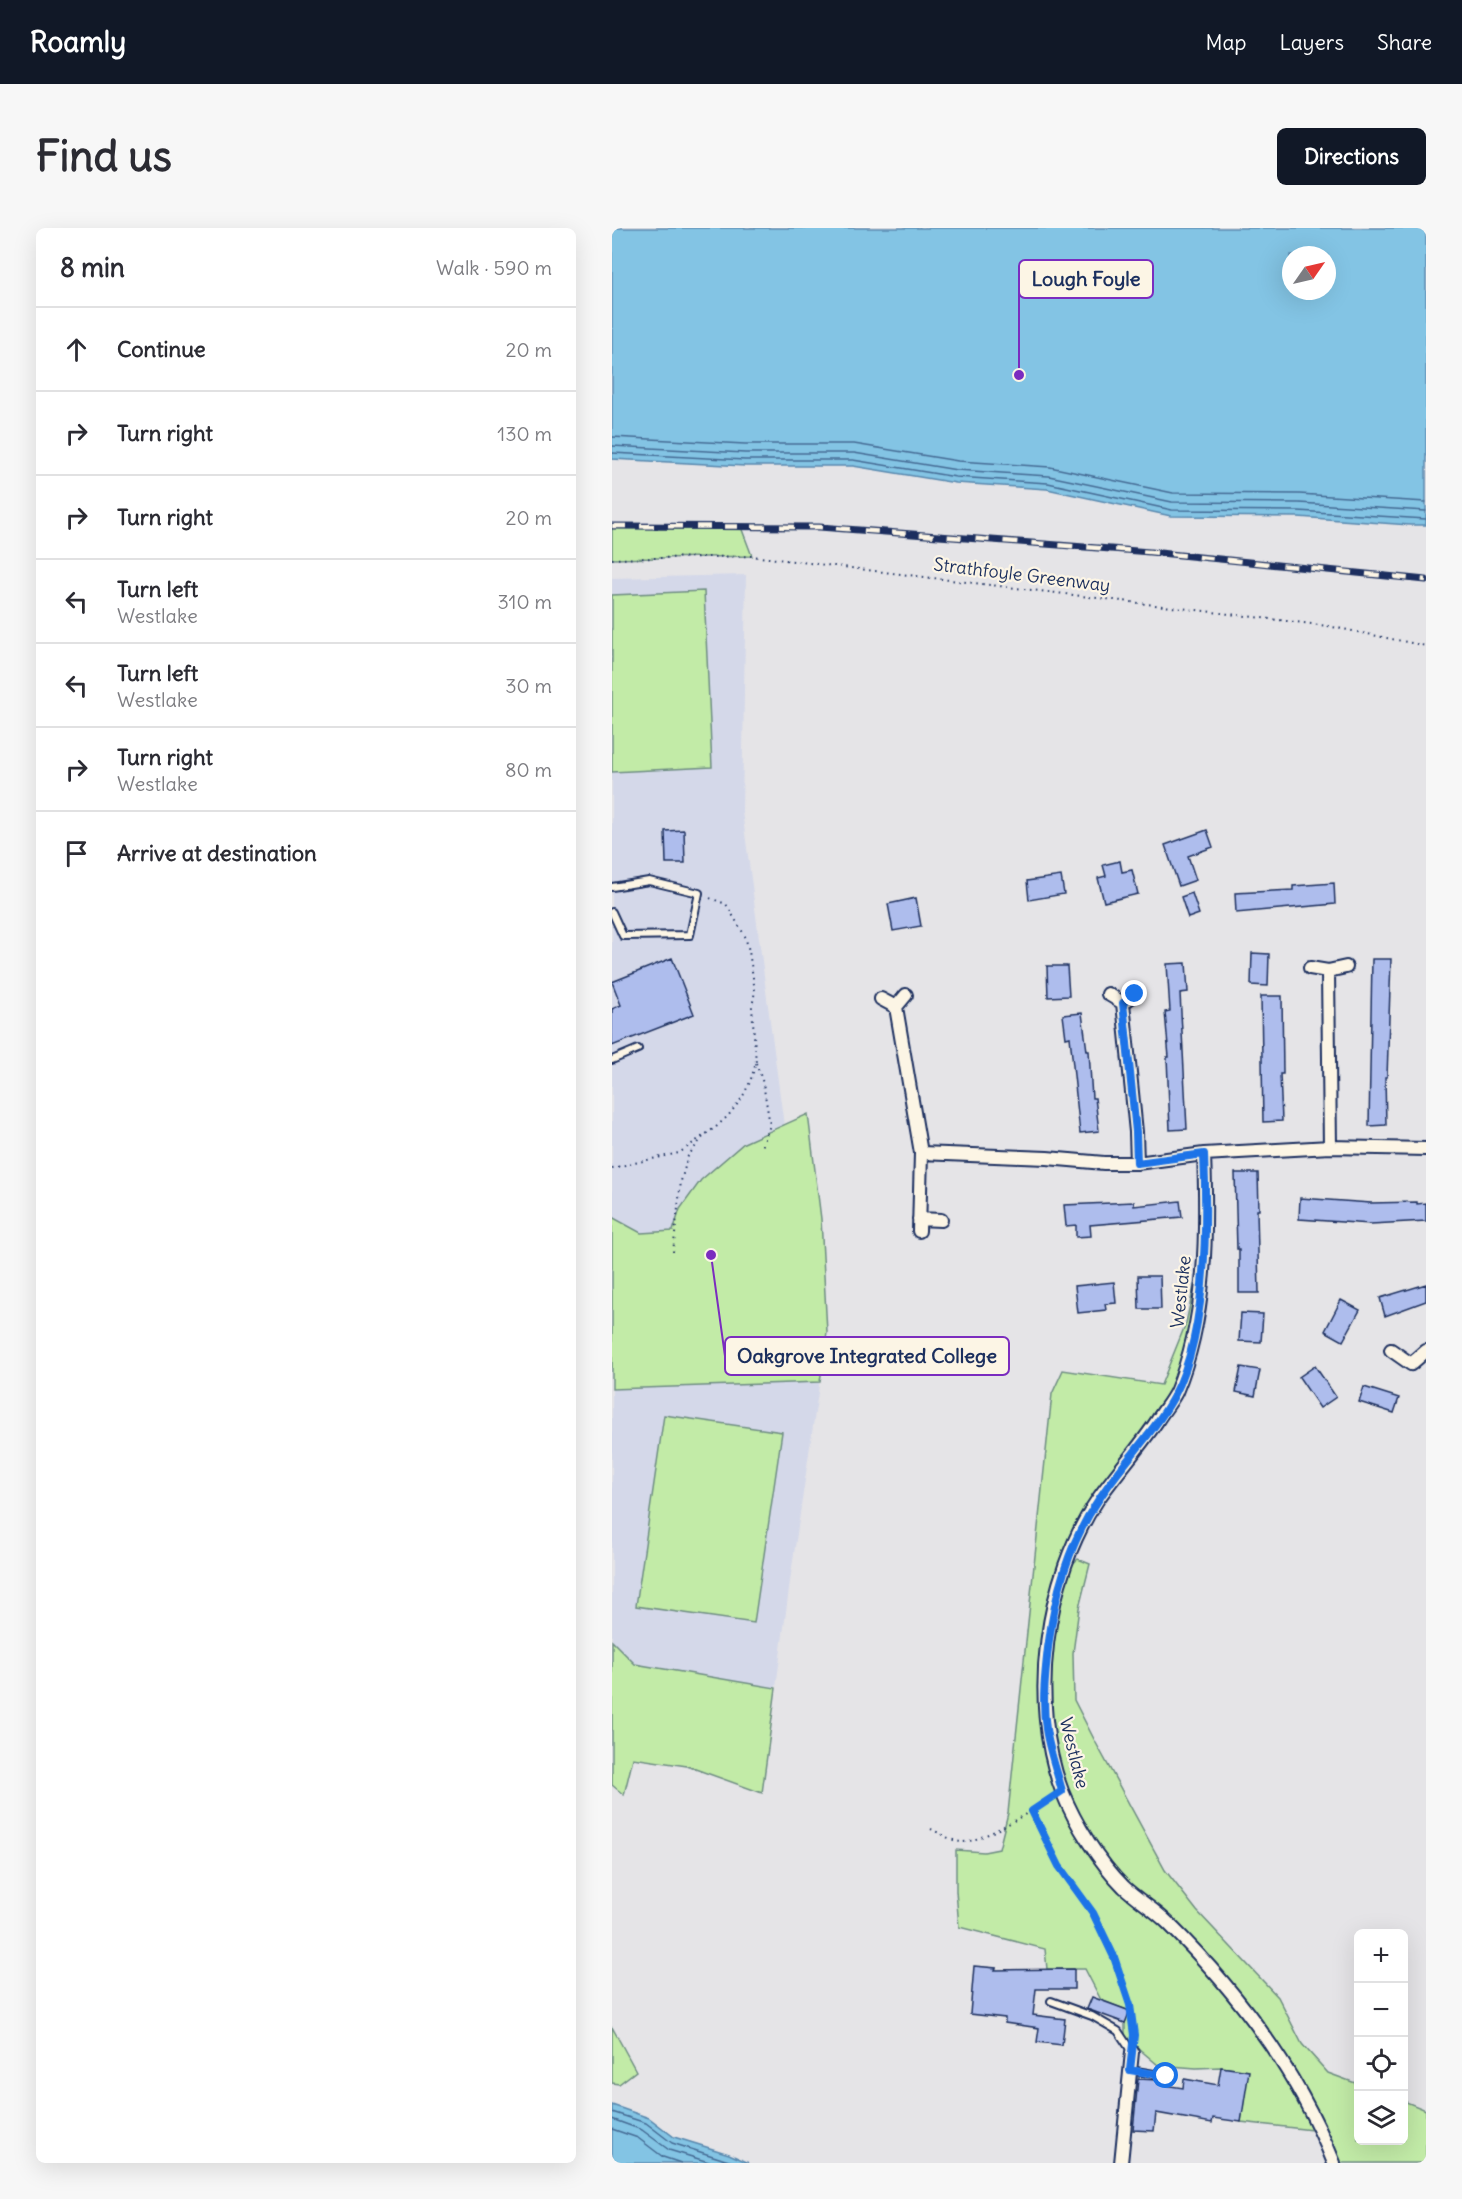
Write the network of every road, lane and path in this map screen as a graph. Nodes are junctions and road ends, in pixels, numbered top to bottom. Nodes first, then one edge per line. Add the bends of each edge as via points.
1 (612, 559) edge
2 (1426, 646) edge
3 (612, 887) edge
4 (699, 893) junction
5 (612, 912) edge
6 (1346, 967) dead end
7 (1310, 968) dead end
8 (1328, 971) junction
9 (1108, 994) dead end
10 (1135, 994) dead end
11 (906, 995) dead end
12 (881, 999) dead end
13 (1123, 1003) junction
14 (896, 1006) junction
15 (638, 1049) dead end
16 (612, 1060) edge
17 (756, 1063) junction
18 (704, 1135) junction
19 (1330, 1147) junction
20 (762, 1148) dead end
21 (1426, 1149) edge
22 (921, 1153) junction
23 (1204, 1154) junction
24 (1137, 1163) junction
25 (612, 1168) edge
26 (941, 1220) dead end
27 (673, 1252) dead end
28 (1391, 1350) dead end
29 (1426, 1351) edge
30 (1062, 1791) junction
31 (1032, 1811) junction
32 (931, 1829) dead end
33 (1051, 2001) dead end
34 (1132, 2052) junction
35 (1130, 2070) junction
36 (1166, 2076) dead end
37 (1121, 2163) edge
38 (1334, 2163) edge

1 - 2 path, Strathfoyle Greenway via 752,555 1328,626
3 - 4 lane via 650,881
4 - 5 lane via 690,935 623,936
4 - 17 path via 726,904 745,936 755,991 752,1007
6 - 8 street
7 - 8 street
8 - 19 street
9 - 13 street
10 - 13 street
11 - 14 street
12 - 14 street
13 - 24 street
14 - 22 street
15 - 16 lane
17 - 18 path via 742,1098 728,1116
17 - 20 path via 770,1125
18 - 25 path via 679,1153
18 - 27 path via 688,1156 681,1181
19 - 21 street
19 - 23 street
22 - 24 street
22 - 26 street via 919,1225
23 - 24 street
23 - 30 street, Westlake via 1203,1254 1192,1346 1174,1395 1079,1531 1062,1572 1053,1611 1044,1686 1046,1731
28 - 29 street via 1411,1364
30 - 31 path
30 - 38 street, Westlake via 1090,1845 1123,1885 1167,1922 1235,1995 1321,2130
31 - 32 path via 978,1838 961,1842
31 - 34 path via 1059,1866 1093,1913 1114,1957 1130,2005
33 - 34 lane via 1092,2016 1118,2031
34 - 35 street
35 - 36 lane
35 - 37 street

